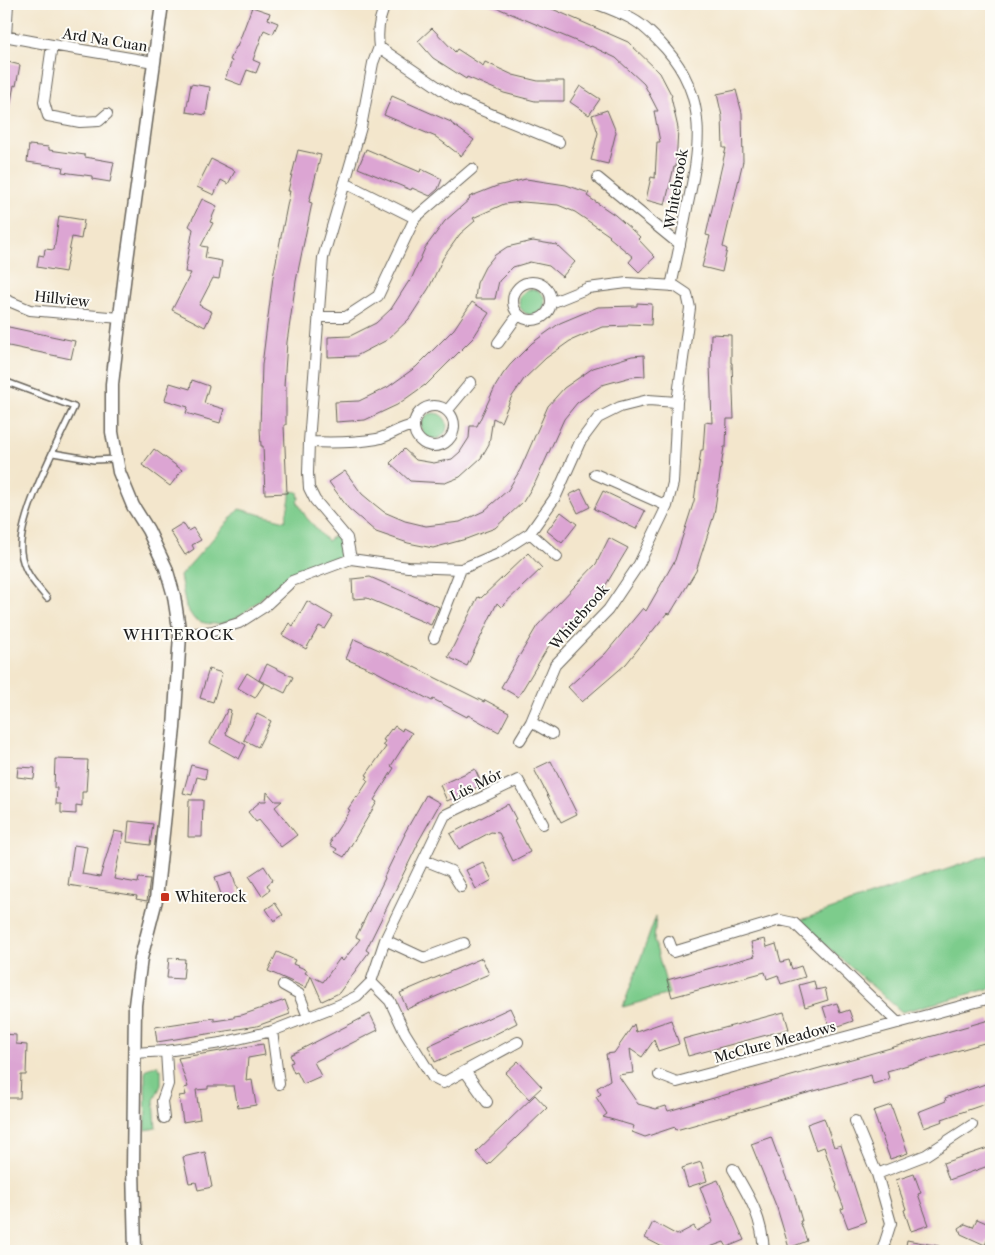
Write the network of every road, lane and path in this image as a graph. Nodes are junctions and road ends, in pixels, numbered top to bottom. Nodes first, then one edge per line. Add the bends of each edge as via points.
1 (8, 4) edge
2 (162, 4) edge
3 (386, 4) edge
4 (597, 4) edge
5 (5, 36) edge
6 (52, 45) junction
7 (379, 47) junction
8 (154, 62) junction
9 (107, 114) dead end
10 (558, 142) dead end
11 (472, 169) dead end
12 (598, 178) dead end
13 (345, 183) junction
14 (415, 218) junction
15 (680, 245) junction
16 (671, 286) junction
17 (4, 298) edge
18 (551, 303) junction
19 (518, 315) junction
20 (318, 317) junction
21 (120, 318) junction
22 (498, 343) dead end
23 (4, 381) edge
24 (471, 382) dead end
25 (677, 402) junction
26 (447, 411) junction
27 (414, 425) junction
28 (309, 442) junction
29 (53, 453) junction
30 (117, 459) junction
31 (595, 474) dead end
32 (667, 506) junction
33 (530, 533) junction
34 (557, 558) dead end
35 (351, 560) junction
36 (461, 569) junction
37 (47, 598) dead end
38 (180, 635) junction
39 (434, 638) dead end
40 (531, 722) junction
41 (552, 734) dead end
42 (520, 740) dead end
43 (542, 824) dead end
44 (424, 860) junction
45 (461, 887) dead end
46 (385, 940) junction
47 (669, 940) dead end
48 (464, 943) dead end
49 (371, 982) junction
50 (282, 985) dead end
51 (991, 998) edge
52 (308, 1017) junction
53 (898, 1023) junction
54 (272, 1031) junction
55 (518, 1042) dead end
56 (166, 1051) junction
57 (134, 1053) junction
58 (465, 1071) junction
59 (659, 1075) dead end
60 (279, 1084) dead end
61 (487, 1102) dead end
62 (164, 1118) dead end
63 (855, 1120) dead end
64 (972, 1125) dead end
65 (733, 1169) dead end
66 (877, 1174) junction
67 (135, 1251) edge
68 (764, 1251) edge
69 (882, 1251) edge

1 - 5 street, Ard Na Cuan
2 - 8 street
3 - 7 street via 380,21
4 - 15 street, Whitebrook via 633,20 656,38 676,60 693,95 698,151
5 - 6 street, Ard Na Cuan
6 - 8 street, Ard Na Cuan
6 - 9 street, Ard Na Cuan via 44,102 48,116 80,122 99,121
7 - 10 street via 456,100
7 - 13 street
8 - 21 street
11 - 14 street
12 - 15 street, Whitebrook
13 - 14 street
13 - 20 street via 323,258
14 - 20 street via 378,296 346,317
15 - 16 street, Whitebrook
16 - 18 street via 627,283 588,288
16 - 25 street, Whitebrook via 687,294 690,308
17 - 21 street, Hillview via 30,310
18 - 19 street via 542,318 530,321
18 - 19 street via 548,290 543,285 524,283 512,298
19 - 22 street
20 - 28 street
21 - 30 street via 112,384 112,432
23 - 29 lane via 74,407
24 - 26 street
25 - 32 street, Whitebrook via 673,483
25 - 33 street via 648,400 620,407 598,418 580,442 556,496
26 - 27 street via 436,406 423,409
26 - 27 street via 454,430 442,445 422,442
27 - 28 street via 379,438 344,443
28 - 35 street via 309,488 347,538
29 - 30 lane via 94,460
29 - 37 lane via 32,500 21,536 21,553 28,576
30 - 38 street via 133,506 166,568
31 - 32 street
32 - 40 street, Whitebrook via 639,564 608,610 556,665
33 - 34 street
33 - 36 street via 499,553
35 - 36 street
35 - 38 street via 292,581 239,623
36 - 39 street
38 - 57 street via 156,900 141,958 135,1005
40 - 41 street
40 - 42 street, Whitebrook
43 - 44 street, Lús Mór via 518,780 445,815
44 - 45 street via 451,871
44 - 46 street, Lús Mór
46 - 48 street via 424,958
46 - 49 street, Lús Mór
47 - 53 street via 672,952 780,920 794,923
49 - 52 street via 357,996
49 - 58 street via 390,1001 432,1078 443,1084
50 - 52 street via 298,994
51 - 53 street, McClure Meadows
52 - 54 street
53 - 59 street, McClure Meadows via 677,1082
54 - 56 street
54 - 60 street
55 - 58 street
56 - 57 street
56 - 62 street via 168,1084 162,1101
57 - 67 street
58 - 61 street
63 - 66 street
64 - 66 street via 926,1155
65 - 68 street via 754,1204 764,1238
66 - 69 street via 891,1223

